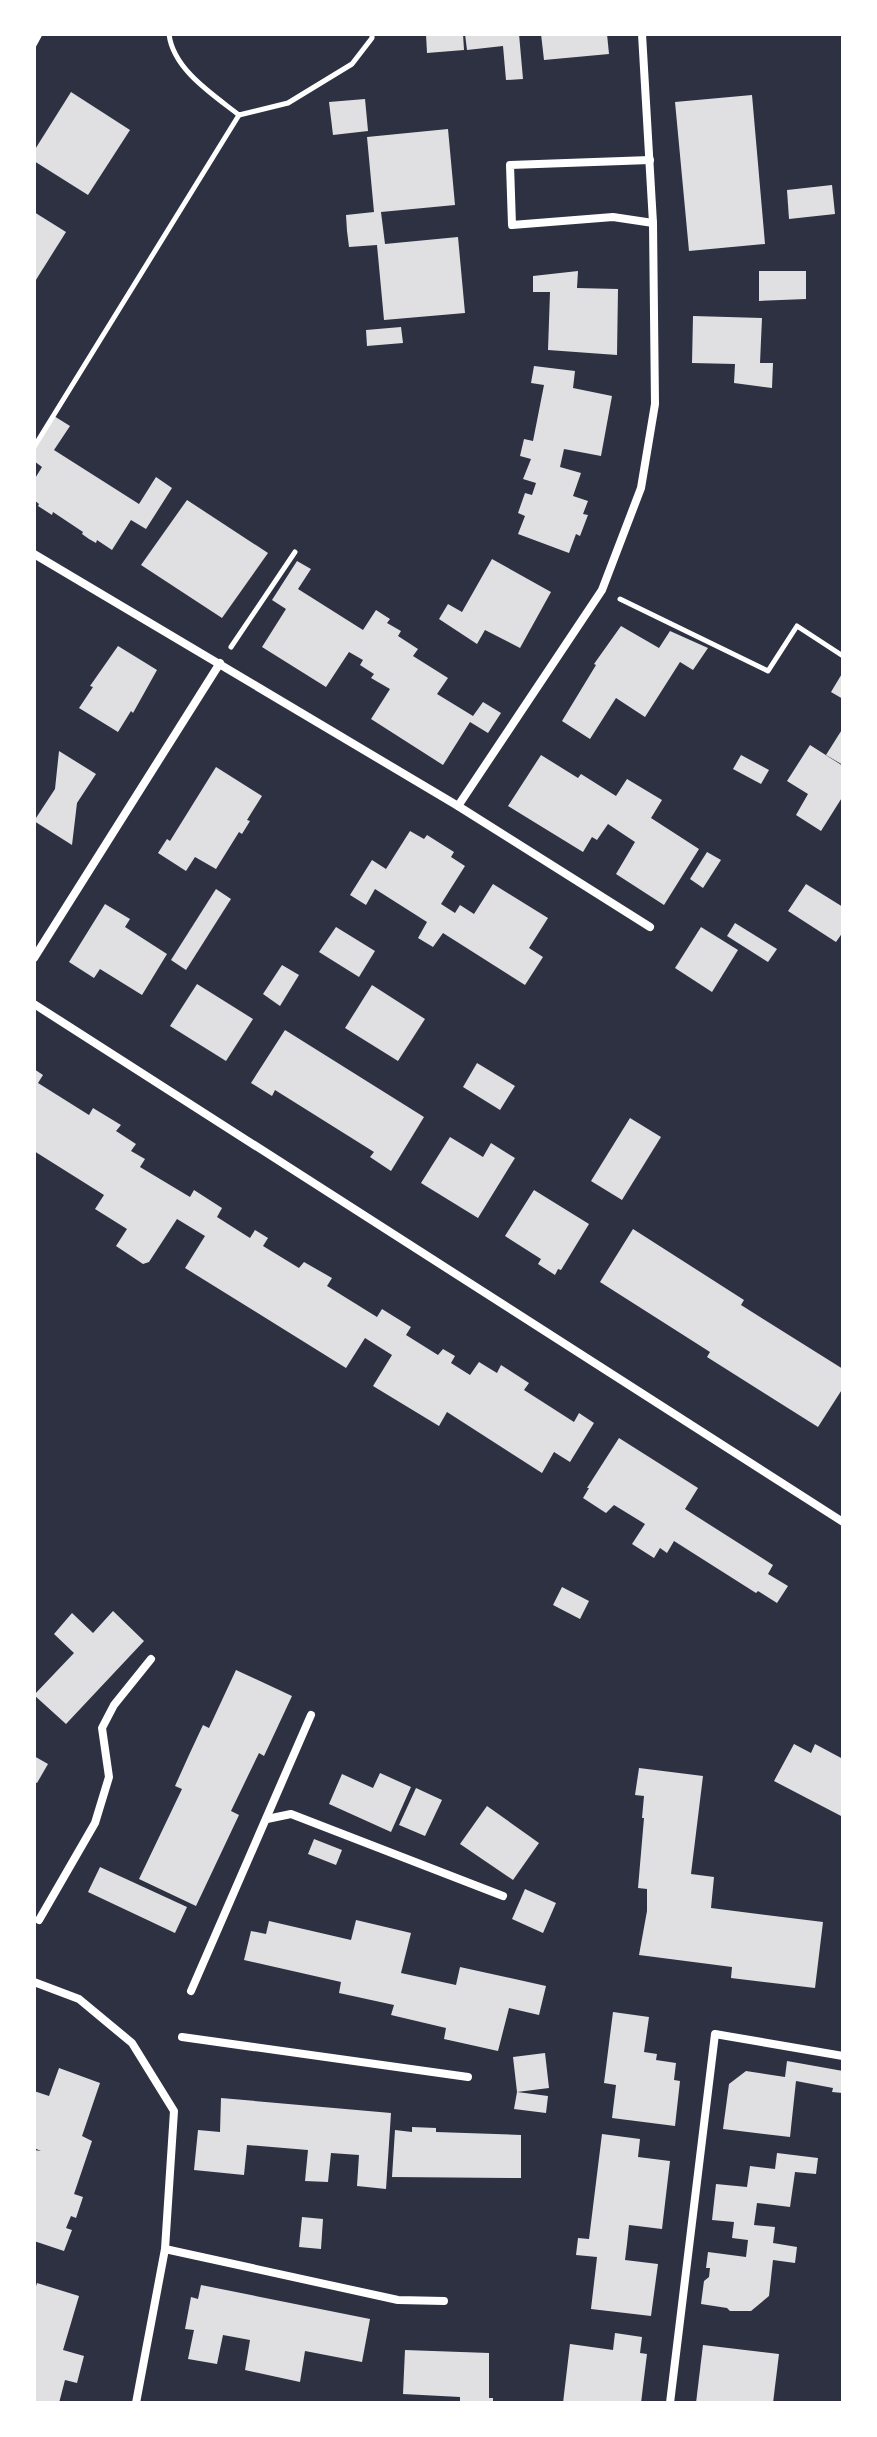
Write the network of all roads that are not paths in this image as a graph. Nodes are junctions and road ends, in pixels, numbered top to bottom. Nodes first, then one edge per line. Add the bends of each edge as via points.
1 (642, 34) edge
2 (650, 160) junction
3 (653, 223) junction
4 (34, 554) edge
5 (220, 663) junction
6 (458, 806) junction
7 (650, 927) dead end
8 (34, 958) edge
9 (34, 1004) edge
10 (843, 1522) edge
11 (151, 1659) dead end
12 (311, 1715) dead end
13 (267, 1819) junction
14 (503, 1896) dead end
15 (39, 1920) dead end
16 (34, 1982) edge
17 (191, 1991) dead end
18 (182, 2037) dead end
19 (843, 2056) edge
20 (468, 2077) dead end
21 (165, 2249) junction
22 (444, 2301) dead end
23 (136, 2403) edge
24 (670, 2403) edge

1 - 2 street
2 - 3 street
2 - 3 street via 510,165 512,225 613,217
3 - 6 street via 655,404 641,488 602,590
4 - 5 street
5 - 6 street
5 - 8 street
6 - 7 street
9 - 10 street
11 - 15 street via 102,1728 109,1777 95,1823
12 - 13 street
13 - 14 street via 291,1814
13 - 17 street
16 - 21 street via 79,1999 132,2043 174,2111
18 - 20 street
19 - 24 street via 715,2034
21 - 22 street via 398,2300
21 - 23 street

